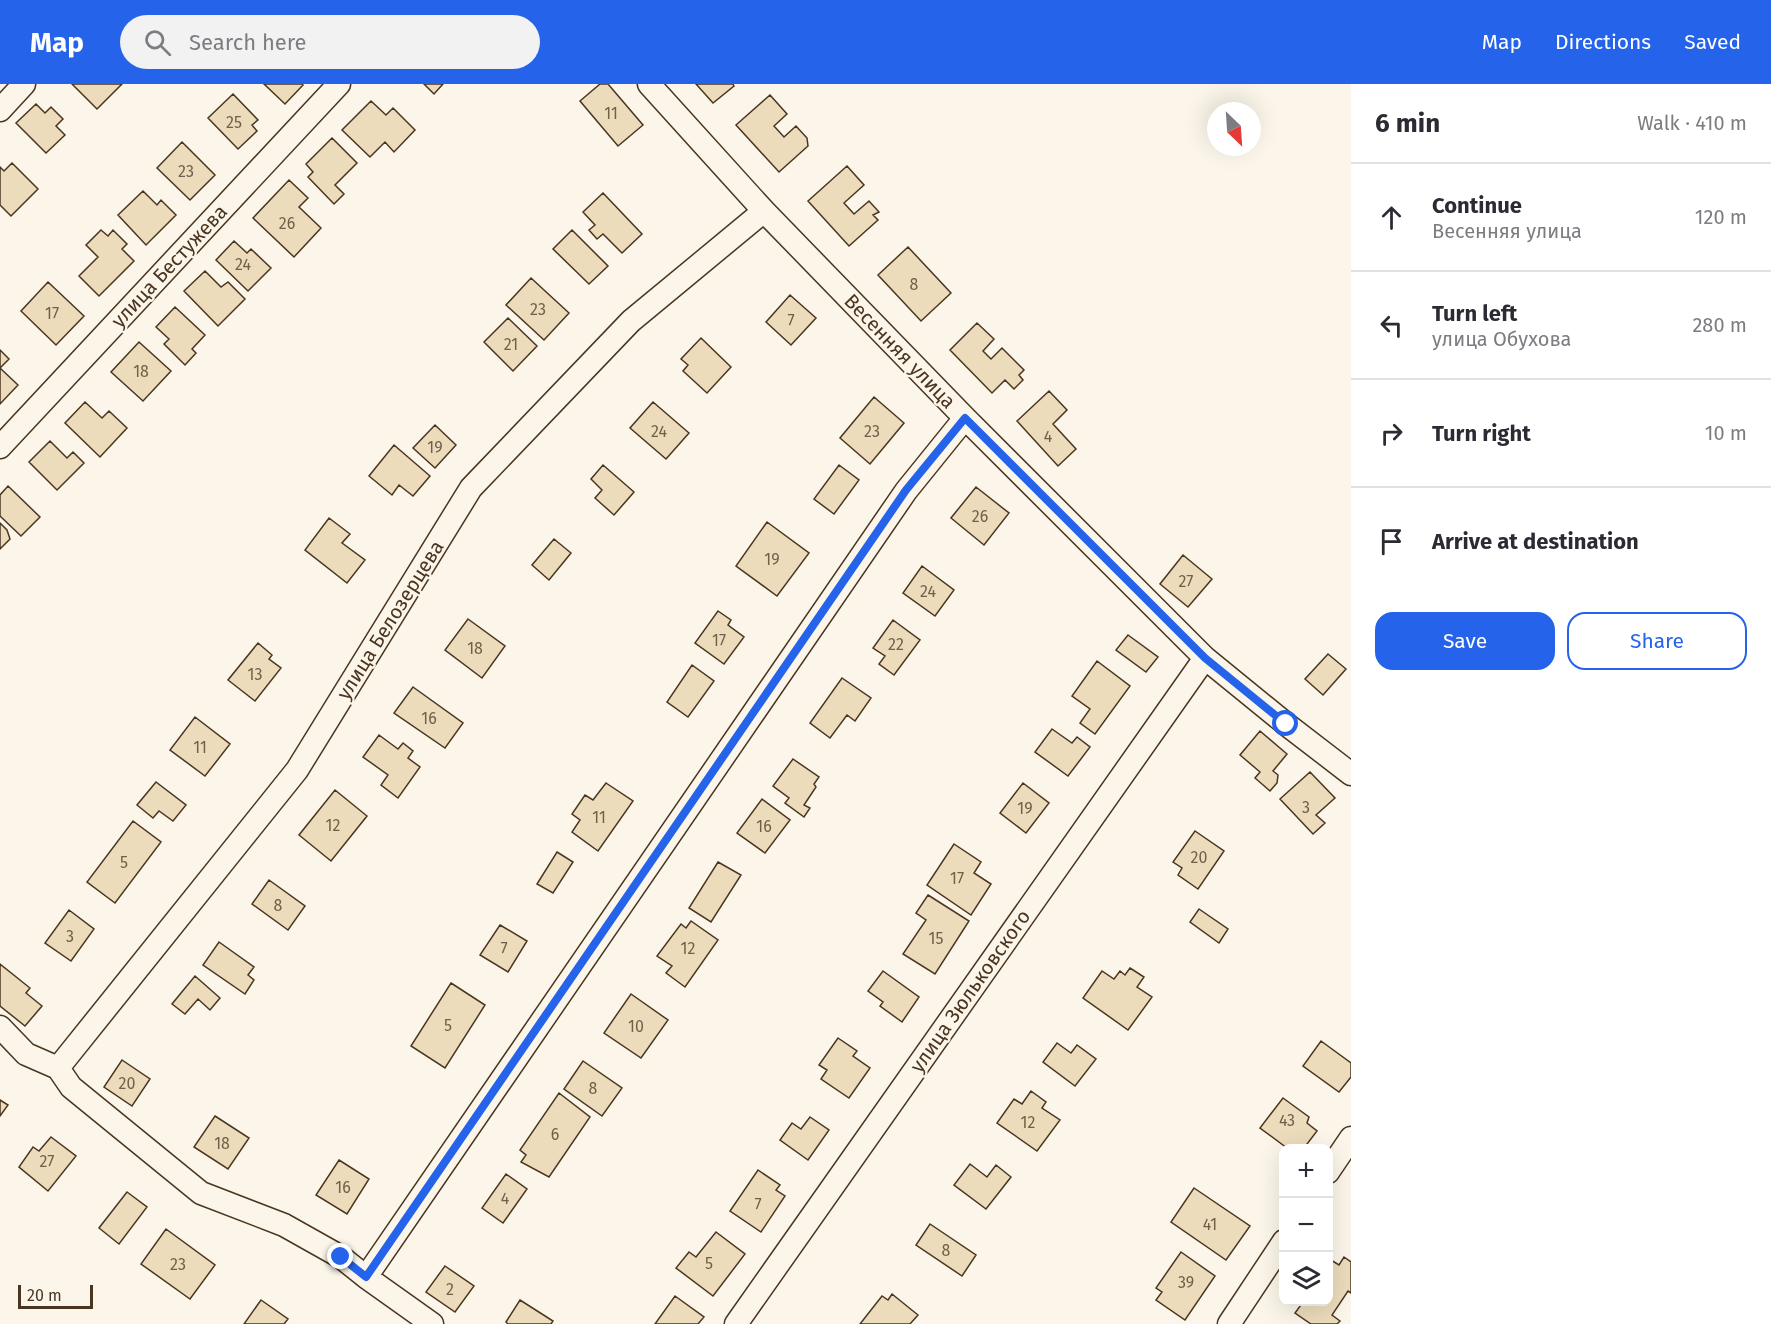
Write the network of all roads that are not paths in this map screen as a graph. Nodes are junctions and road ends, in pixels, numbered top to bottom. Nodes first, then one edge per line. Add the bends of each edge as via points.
1 (24, 84) edge
2 (339, 84) edge
3 (648, 84) edge
4 (0, 110) edge
5 (764, 211) junction
6 (965, 418) junction
7 (0, 447) edge
8 (1205, 658) junction
9 (1351, 774) edge
10 (0, 1027) edge
11 (58, 1068) junction
12 (1351, 1138) edge
13 (1333, 1166) edge
14 (1279, 1249) edge
15 (366, 1277) junction
16 (432, 1324) edge
17 (736, 1324) edge
18 (1229, 1324) edge

1 - 4 street
2 - 7 street, улица Бестужева
3 - 5 street, Весенняя улица
5 - 6 street, Весенняя улица
5 - 11 street, улица Белозерцева via 631,321 471,488 297,770
6 - 8 street, Весенняя улица
6 - 15 street via 906,490
8 - 9 street, Весенняя улица
8 - 17 street, улица Зюльковского
10 - 11 street via 26,1054
11 - 15 street via 71,1088 201,1193 284,1225 341,1257
12 - 13 street
14 - 18 street
15 - 16 street

